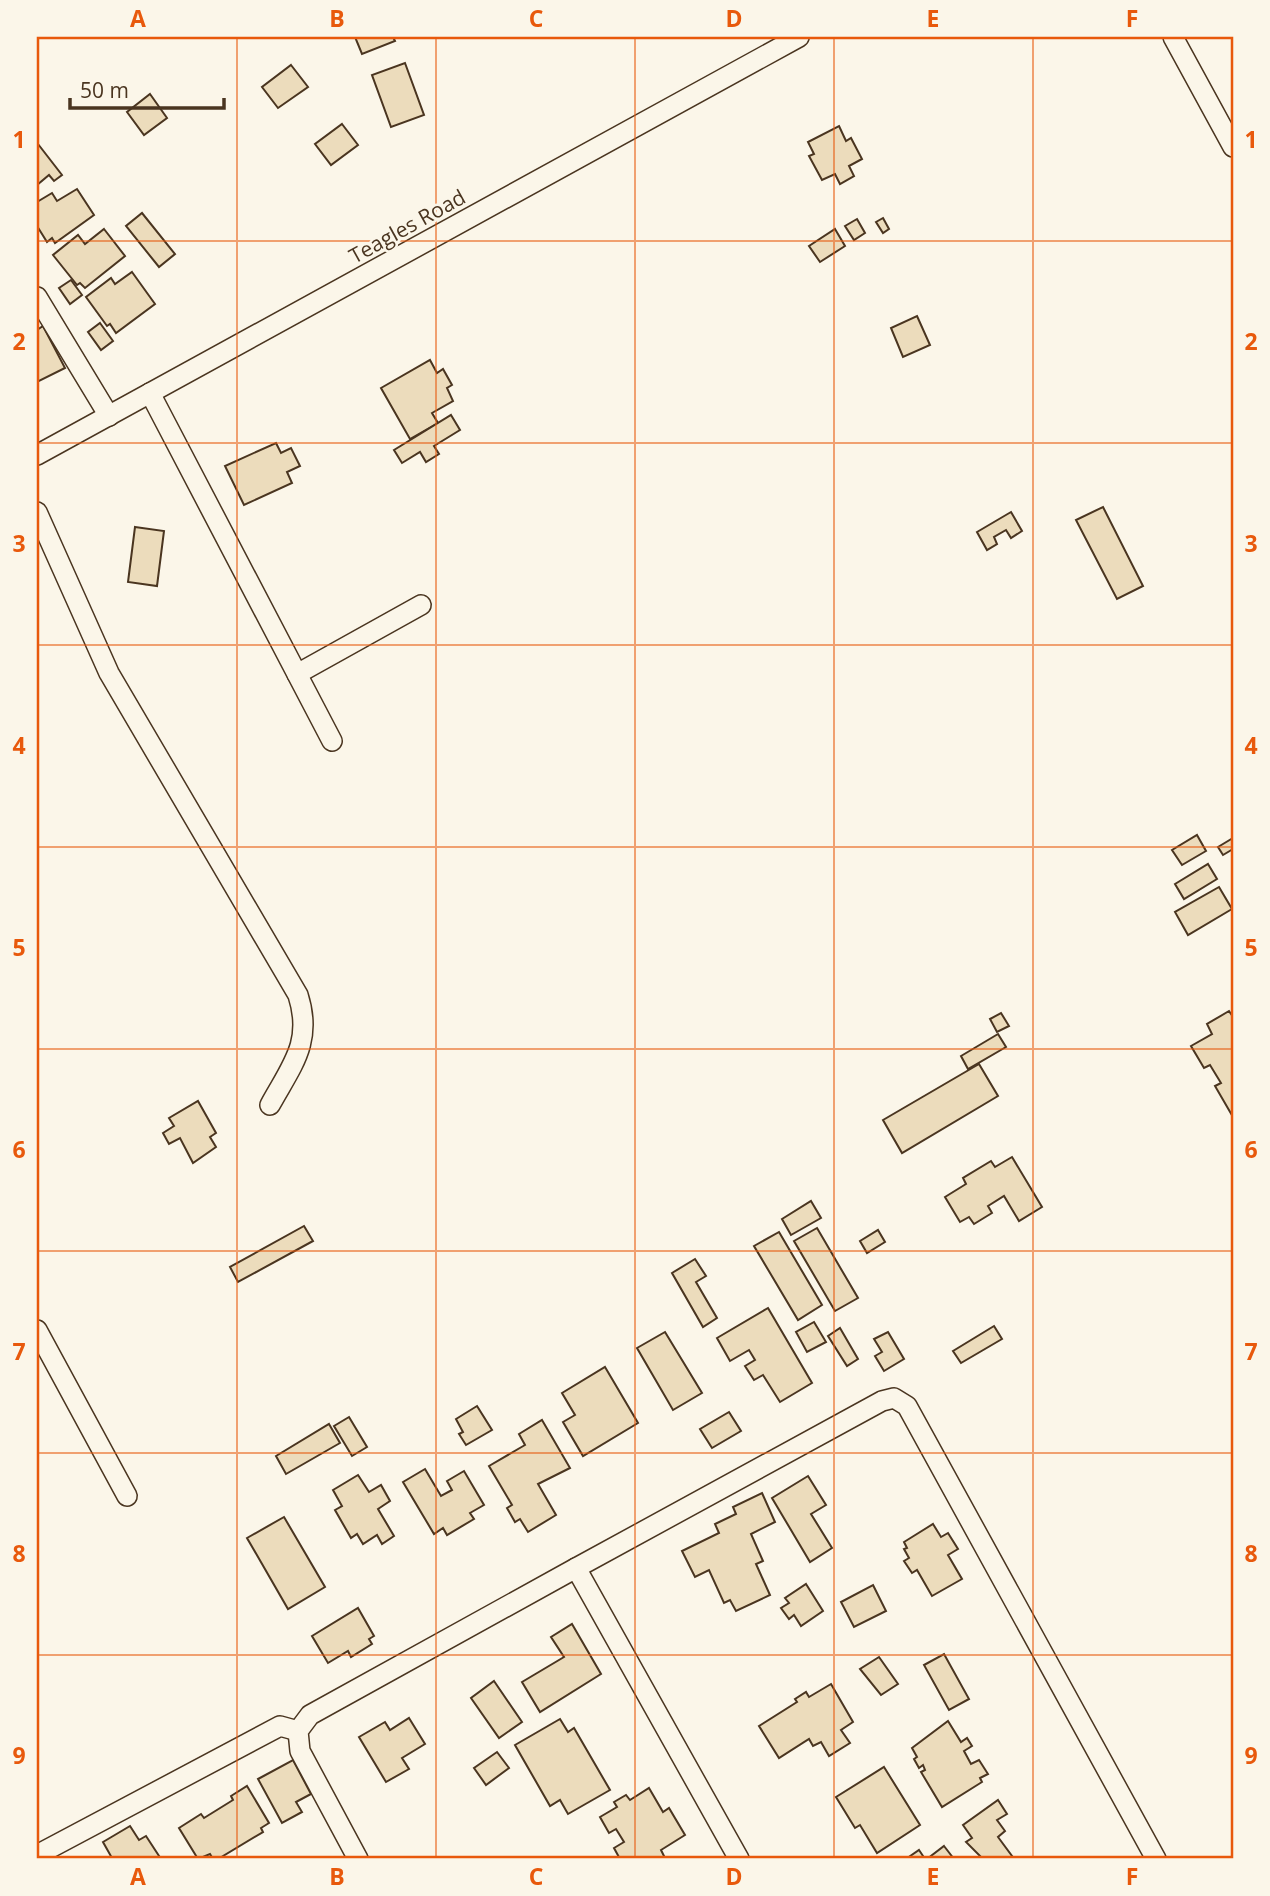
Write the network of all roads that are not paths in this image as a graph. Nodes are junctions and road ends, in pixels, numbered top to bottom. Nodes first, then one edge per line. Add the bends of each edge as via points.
1 (799, 37) edge
2 (1173, 37) edge
3 (1233, 147) edge
4 (37, 297) edge
5 (150, 393) junction
6 (109, 416) junction
7 (37, 455) edge
8 (37, 512) edge
9 (421, 605) dead end
10 (298, 674) junction
11 (332, 741) dead end
12 (270, 1105) dead end
13 (37, 1330) edge
14 (127, 1496) dead end
15 (576, 1568) junction
16 (298, 1731) junction
17 (37, 1854) edge
18 (358, 1859) edge
19 (739, 1859) edge
20 (1156, 1859) edge

1 - 5 street, Teagles Road
2 - 3 street
4 - 6 street
5 - 6 street, Teagles Road
5 - 10 street
6 - 7 street, Teagles Road
8 - 12 street via 109,673 298,995 305,1018 304,1042
9 - 10 street
10 - 11 street
13 - 14 street
15 - 16 street via 310,1715
15 - 19 street
15 - 20 street via 894,1398 907,1406
16 - 17 street via 280,1726
16 - 18 street via 300,1751

